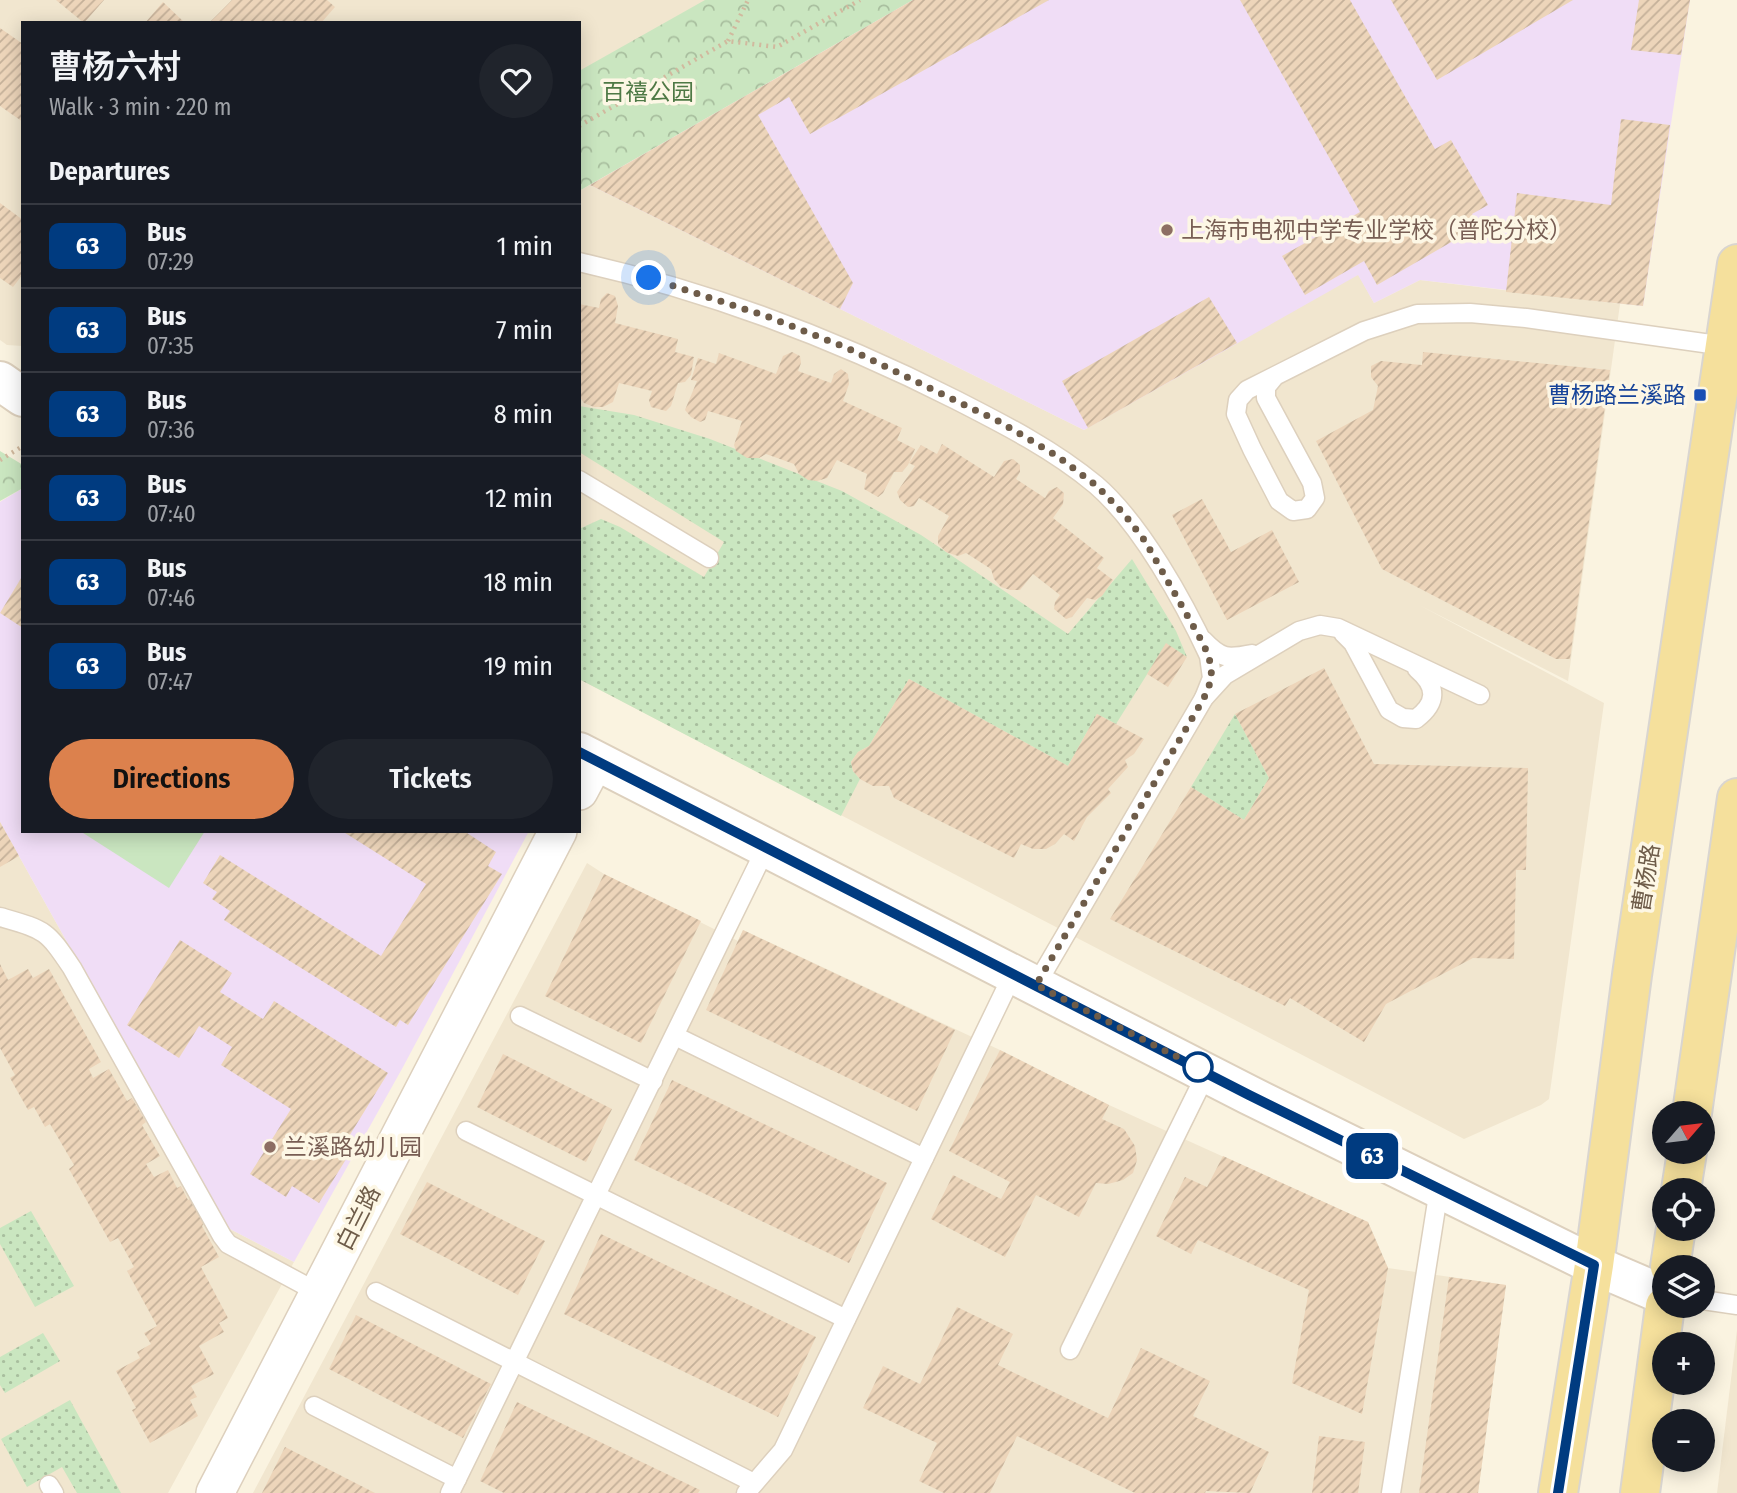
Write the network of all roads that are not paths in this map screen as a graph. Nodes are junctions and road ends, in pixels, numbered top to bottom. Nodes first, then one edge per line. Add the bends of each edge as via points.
1 (581, 262) edge
2 (1737, 264) edge
3 (1725, 346) junction
4 (1275, 376) junction
5 (0, 381) edge
6 (21, 396) edge
7 (581, 481) edge
8 (581, 499) edge
9 (617, 502) junction
10 (709, 558) dead end
11 (1338, 628) junction
12 (1200, 638) junction
13 (1258, 653) junction
14 (1409, 661) junction
15 (1480, 695) dead end
16 (1204, 698) junction
17 (584, 768) edge
18 (1737, 798) edge
19 (557, 833) edge
20 (766, 848) junction
21 (0, 918) edge
22 (1025, 979) junction
23 (520, 1016) dead end
24 (675, 1036) junction
25 (1207, 1072) junction
26 (653, 1081) junction
27 (1694, 1101) edge
28 (466, 1131) dead end
29 (924, 1158) junction
30 (1439, 1189) junction
31 (597, 1196) junction
32 (1594, 1265) junction
33 (1652, 1290) edge
34 (376, 1292) dead end
35 (319, 1293) junction
36 (1715, 1302) edge
37 (1737, 1305) edge
38 (1663, 1318) edge
39 (846, 1319) junction
40 (1070, 1350) dead end
41 (514, 1363) junction
42 (314, 1406) dead end
43 (454, 1486) edge
44 (750, 1488) edge
45 (215, 1493) edge
46 (1391, 1493) edge
47 (1558, 1493) edge
48 (1640, 1493) edge

1 - 12 lane via 649,278 847,348 1000,422 1057,456 1124,514 1145,541
2 - 3 main road, 曹杨路
3 - 4 lane via 1526,318 1417,314 1364,331
3 - 32 main road, 曹杨路
4 - 4 lane via 1247,390 1238,400 1236,414 1279,500 1293,511 1307,509 1315,498 1311,483 1266,398 1266,387
5 - 6 street
7 - 9 lane
8 - 9 lane
9 - 10 lane
11 - 13 lane via 1320,625 1299,631
11 - 14 lane
11 - 14 lane via 1353,643 1389,710 1416,719 1427,710 1432,687
12 - 13 lane via 1216,654 1232,658
12 - 16 lane via 1212,678
13 - 16 lane via 1225,675
14 - 15 lane
16 - 22 lane
17 - 20 street
18 - 27 main road
19 - 35 street, 白兰路
20 - 22 street
20 - 24 lane
21 - 35 lane via 51,937 228,1244
22 - 25 street
22 - 29 lane
23 - 26 lane
24 - 26 lane
24 - 29 lane
25 - 30 street
25 - 40 lane
26 - 31 lane
28 - 31 lane
29 - 39 lane
30 - 32 street
30 - 46 lane
31 - 39 lane
31 - 41 lane
32 - 33 street
32 - 47 main road, 曹杨路
34 - 41 lane
35 - 45 street, 白兰路
36 - 37 lane
38 - 48 main road
39 - 44 lane via 783,1450
41 - 43 lane
41 - 44 lane
42 - 43 lane

